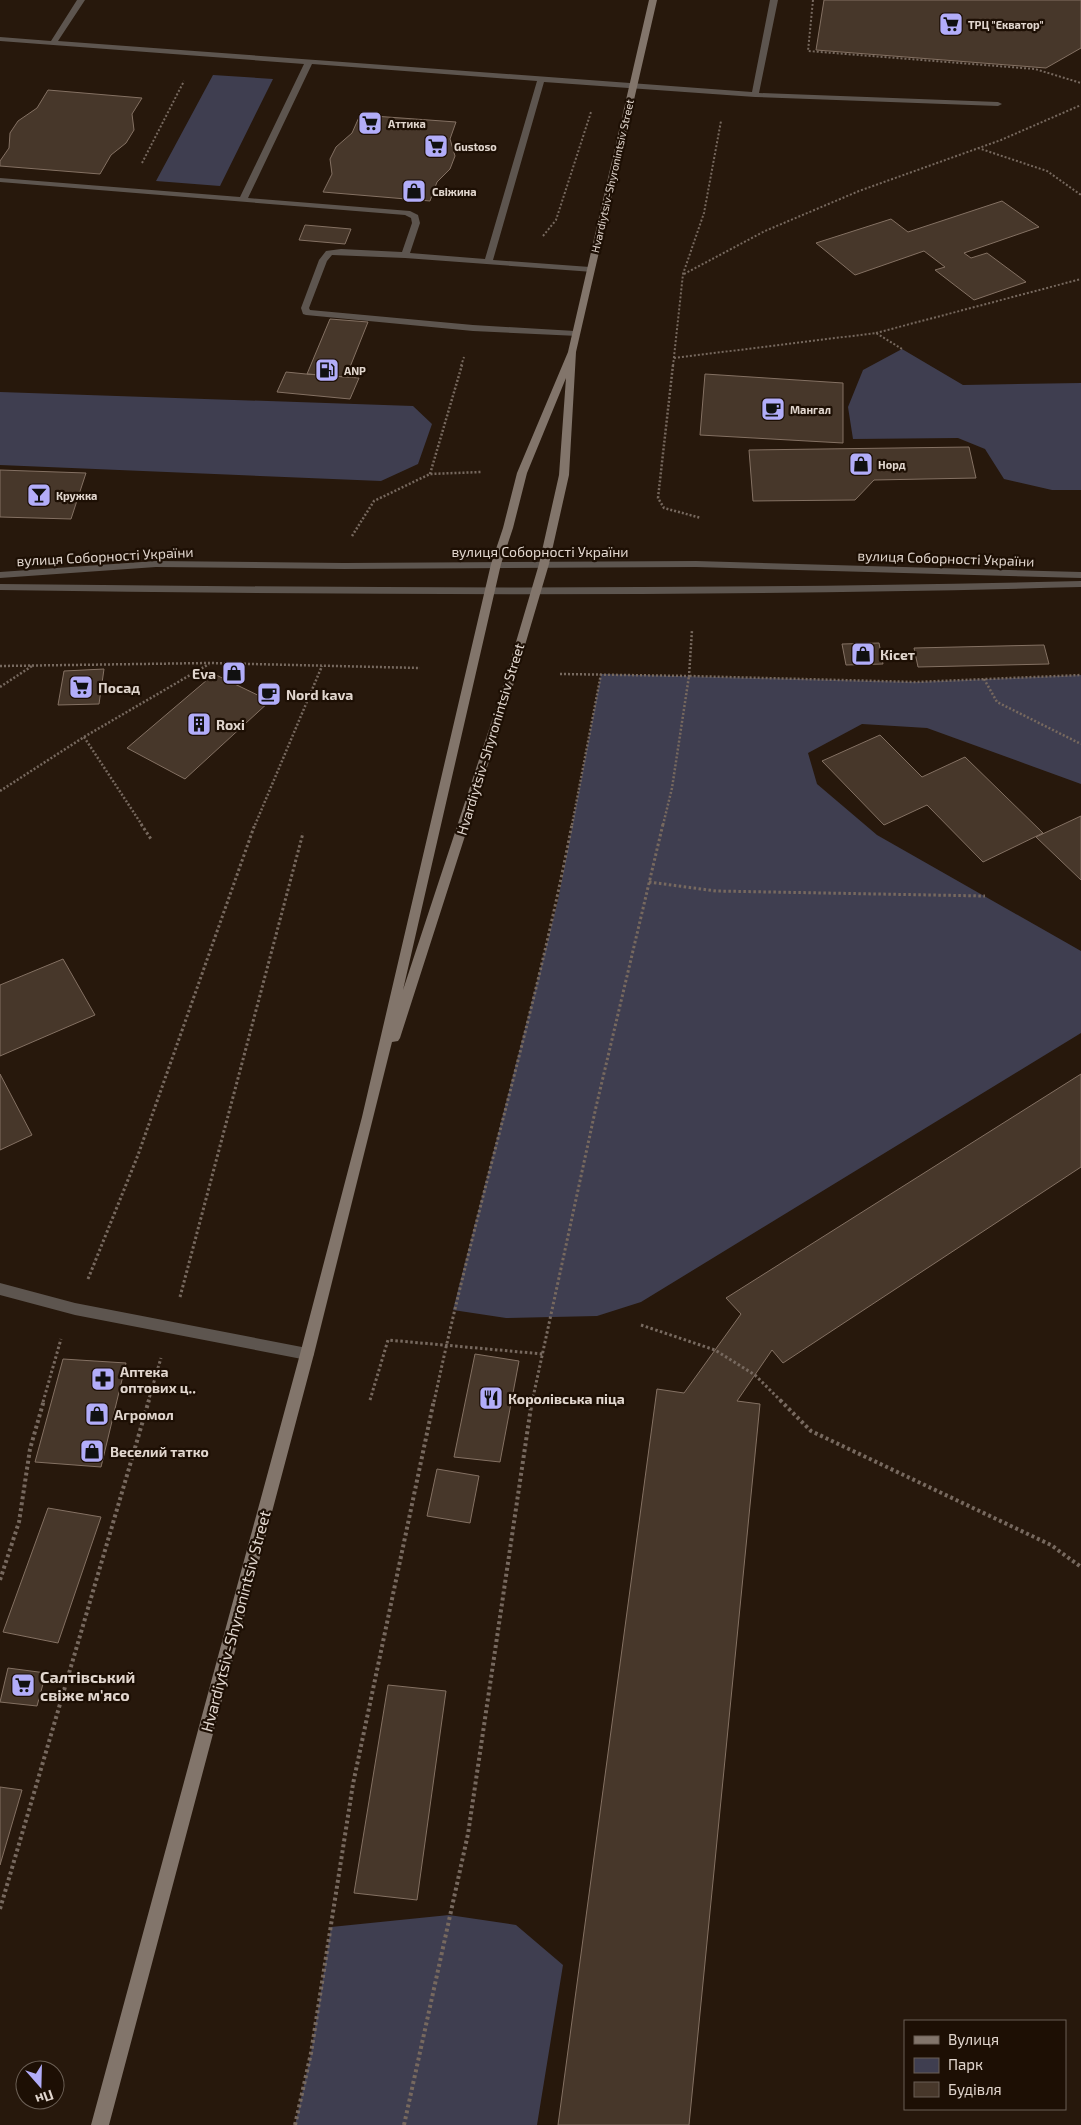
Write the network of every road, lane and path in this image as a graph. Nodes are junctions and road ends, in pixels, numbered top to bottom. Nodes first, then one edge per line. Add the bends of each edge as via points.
1 (81, 0) edge
2 (653, 0) edge
3 (774, 0) edge
4 (813, 0) edge
5 (1, 41) edge
6 (53, 43) junction
7 (198, 54) junction
8 (309, 62) junction
9 (541, 80) junction
10 (1081, 83) edge
11 (632, 87) junction
12 (725, 93) junction
13 (755, 95) junction
14 (998, 104) dead end
15 (1081, 105) edge
16 (978, 148) junction
17 (0, 180) edge
18 (128, 191) junction
19 (1081, 195) edge
20 (243, 200) junction
21 (406, 255) junction
22 (488, 262) junction
23 (590, 270) junction
24 (683, 274) junction
25 (1081, 279) edge
26 (876, 333) junction
27 (575, 334) junction
28 (902, 349) dead end
29 (572, 352) junction
30 (674, 358) junction
31 (481, 472) dead end
32 (701, 518) dead end
33 (350, 538) dead end
34 (496, 564) junction
35 (544, 564) junction
36 (0, 575) edge
37 (1081, 575) edge
38 (1081, 584) edge
39 (0, 587) edge
40 (535, 592) junction
41 (488, 593) junction
42 (692, 630) dead end
43 (210, 663) junction
44 (32, 665) junction
45 (0, 666) edge
46 (322, 666) junction
47 (420, 668) dead end
48 (560, 674) dead end
49 (601, 674) junction
50 (1081, 675) edge
51 (689, 676) junction
52 (984, 679) junction
53 (0, 687) edge
54 (84, 737) junction
55 (1081, 744) edge
56 (0, 791) edge
57 (303, 833) dead end
58 (151, 839) dead end
59 (649, 882) junction
60 (985, 896) dead end
61 (368, 1116) junction
62 (0, 1289) edge
63 (75, 1309) junction
64 (641, 1325) dead end
65 (170, 1328) junction
66 (446, 1345) junction
67 (307, 1354) junction
68 (543, 1354) junction
69 (370, 1400) dead end
70 (1081, 1567) edge
71 (0, 1580) edge
72 (0, 1909) edge
73 (100, 2125) edge
74 (295, 2125) edge
75 (404, 2125) edge

1 - 6 street
2 - 11 main road, Hvardiytsiv-Shyronintsiv Street
3 - 13 street
4 - 10 path via 808,51 1036,69
5 - 6 street
6 - 7 street
7 - 8 street
7 - 18 path
8 - 9 street
8 - 20 street
9 - 11 street
9 - 22 street
11 - 12 street
11 - 23 main road, Hvardiytsiv-Shyronintsiv Street
12 - 13 street
12 - 24 path via 704,213
13 - 14 street
15 - 16 path
16 - 19 path via 1047,171
16 - 24 path via 859,191 765,232
17 - 18 street
18 - 20 street
20 - 21 street via 407,213 415,217 416,223
21 - 22 street
21 - 27 street via 328,253 306,312
22 - 23 street
23 - 27 main road, Hvardiytsiv-Shyronintsiv Street
24 - 30 path
25 - 26 path
26 - 28 path
26 - 30 path
27 - 29 main road, Hvardiytsiv-Shyronintsiv Street
29 - 34 main road, Hvardiytsiv-Shyronintsiv Street via 522,473
29 - 35 main road, Hvardiytsiv-Shyronintsiv Street via 564,475
30 - 32 path via 658,498 664,508
31 - 33 path via 430,474 374,501
34 - 35 street, вулиця Соборності України
34 - 36 street, вулиця Соборності України via 156,564
34 - 41 main road, Hvardiytsiv-Shyronintsiv Street
35 - 37 street, вулиця Соборності України via 696,564
35 - 40 main road, Hvardiytsiv-Shyronintsiv Street
38 - 40 street, вулиця Соборності України via 933,589
39 - 41 street, вулиця Соборності України
40 - 41 street, вулиця Соборності України
40 - 61 main road, Hvardiytsiv-Shyronintsiv Street via 505,696
41 - 61 main road, Hvardiytsiv-Shyronintsiv Street
42 - 51 path
43 - 44 path
43 - 46 path
43 - 54 path
44 - 45 path
44 - 53 path
46 - 47 path
46 - 63 path via 249,839 138,1156
48 - 49 path
49 - 51 path
49 - 66 path via 558,900
50 - 52 path
51 - 52 path via 916,682
51 - 59 path via 672,788
52 - 55 path via 997,702
54 - 56 path
54 - 58 path
57 - 65 path
59 - 60 path via 716,891
59 - 68 path
61 - 67 main road, Hvardiytsiv-Shyronintsiv Street
62 - 63 street
63 - 65 street
63 - 71 path via 61,1338 35,1430 19,1522
64 - 70 path via 715,1350 755,1375 810,1431 1051,1545
65 - 67 street
65 - 72 path
66 - 68 path
66 - 69 path via 388,1340
66 - 74 path via 353,1784 311,2053
67 - 73 main road, Hvardiytsiv-Shyronintsiv Street
68 - 75 path via 530,1410 468,1834

